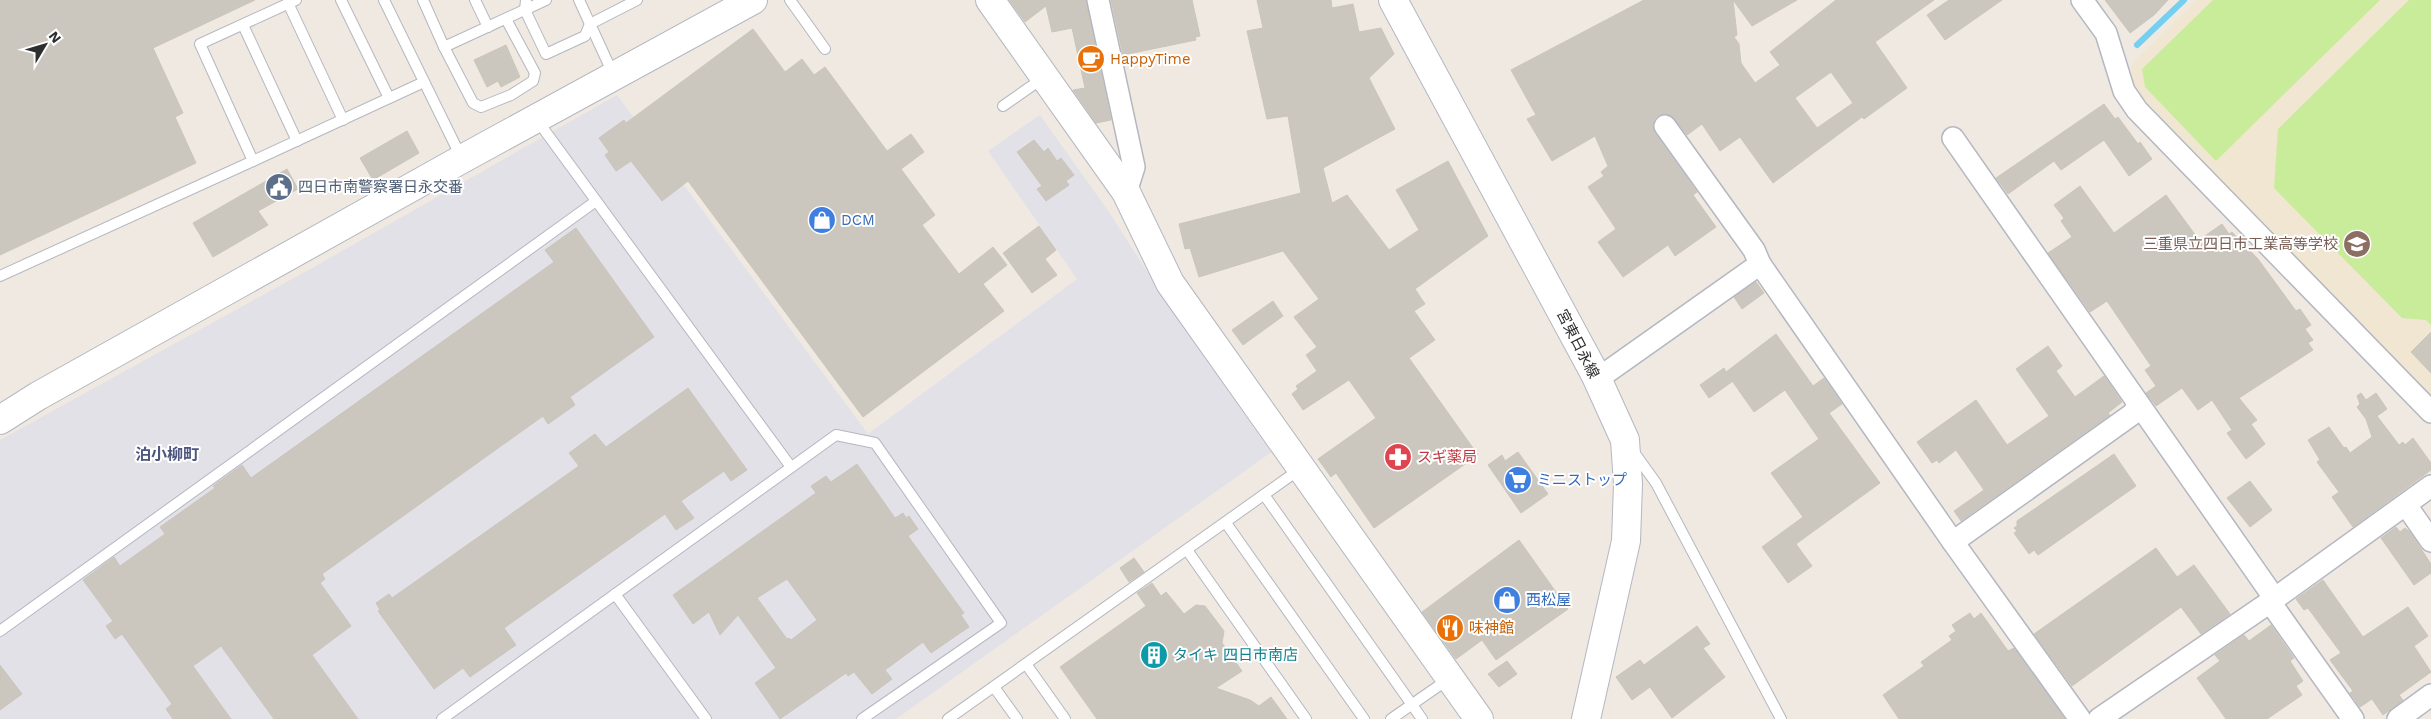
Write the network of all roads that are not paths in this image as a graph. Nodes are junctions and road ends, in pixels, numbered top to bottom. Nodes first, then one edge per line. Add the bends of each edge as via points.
1 (341, 0) edge
2 (384, 0) edge
3 (423, 0) edge
4 (476, 0) edge
5 (546, 0) edge
6 (579, 0) edge
7 (637, 0) edge
8 (753, 0) edge
9 (790, 0) edge
10 (990, 0) edge
11 (1098, 0) edge
12 (1393, 0) edge
13 (2082, 0) edge
14 (292, 2) edge
15 (526, 5) edge
16 (506, 19) junction
17 (590, 24) junction
18 (243, 25) junction
19 (488, 27) junction
20 (444, 47) junction
21 (824, 49) dead end
22 (614, 77) junction
23 (1044, 77) junction
24 (424, 82) junction
25 (389, 98) junction
26 (1003, 106) dead end
27 (536, 119) junction
28 (343, 120) junction
29 (1666, 126) dead end
30 (1953, 138) dead end
31 (297, 141) junction
32 (462, 159) junction
33 (253, 161) junction
34 (1126, 192) junction
35 (596, 201) junction
36 (1760, 264) junction
37 (0, 276) edge
38 (1596, 380) junction
39 (2138, 403) junction
40 (2431, 412) edge
41 (0, 420) edge
42 (1626, 440) junction
43 (791, 467) junction
44 (1301, 469) junction
45 (2431, 486) edge
46 (1265, 496) junction
47 (2406, 504) junction
48 (1226, 523) junction
49 (2431, 541) edge
50 (1953, 542) junction
51 (1187, 550) junction
52 (615, 594) junction
53 (2272, 601) junction
54 (0, 631) edge
55 (1026, 664) junction
56 (1450, 678) junction
57 (994, 687) junction
58 (2431, 695) edge
59 (1412, 704) junction
60 (955, 717) edge
61 (442, 719) edge
62 (706, 719) edge
63 (862, 719) edge
64 (1017, 719) edge
65 (1065, 719) edge
66 (1306, 719) edge
67 (1364, 719) edge
68 (1391, 719) edge
69 (1422, 719) edge
70 (1479, 719) edge
71 (1586, 719) edge
72 (1781, 719) edge
73 (2080, 719) edge
74 (2099, 719) edge
75 (2353, 719) edge
76 (2398, 719) edge

1 - 25 lane
2 - 24 lane
3 - 20 lane
4 - 19 lane
5 - 15 lane
6 - 17 lane
7 - 17 lane
8 - 22 street
9 - 21 lane
10 - 23 street
11 - 34 street via 1134,167
12 - 38 street, 宮東日永線
13 - 40 street via 2106,33 2124,92 2137,110
14 - 18 lane
14 - 28 lane
15 - 16 lane
15 - 17 lane via 546,54 585,36
16 - 19 lane
16 - 20 lane via 535,73 533,81 511,95 480,107 473,103
17 - 22 lane
18 - 31 lane
18 - 33 lane via 200,44
19 - 20 lane
22 - 27 street
23 - 26 lane
23 - 34 street
24 - 25 lane
24 - 32 lane
25 - 28 lane
27 - 32 street
27 - 35 lane
28 - 31 lane
29 - 36 street via 1754,250
30 - 39 street
31 - 33 lane
32 - 41 street
33 - 37 lane
34 - 44 street via 1170,283
35 - 43 lane
35 - 54 lane
36 - 38 street
36 - 50 street
38 - 42 street, 宮東日永線
39 - 50 street via 2134,412
39 - 53 street
42 - 71 street, 宮東日永線 via 1626,541
42 - 72 lane via 1656,483
43 - 52 lane
43 - 63 lane via 836,436 875,443 1000,622
44 - 46 lane
44 - 56 street
45 - 47 street
46 - 48 lane
46 - 59 lane
47 - 49 street
47 - 53 street
48 - 51 lane
48 - 67 lane
50 - 73 street
51 - 55 lane
51 - 66 lane
52 - 61 lane
52 - 62 lane
53 - 74 street
53 - 75 street
55 - 57 lane
55 - 65 lane
56 - 59 lane
56 - 70 street
57 - 60 lane
57 - 64 lane
58 - 76 street
59 - 68 lane
59 - 69 lane

